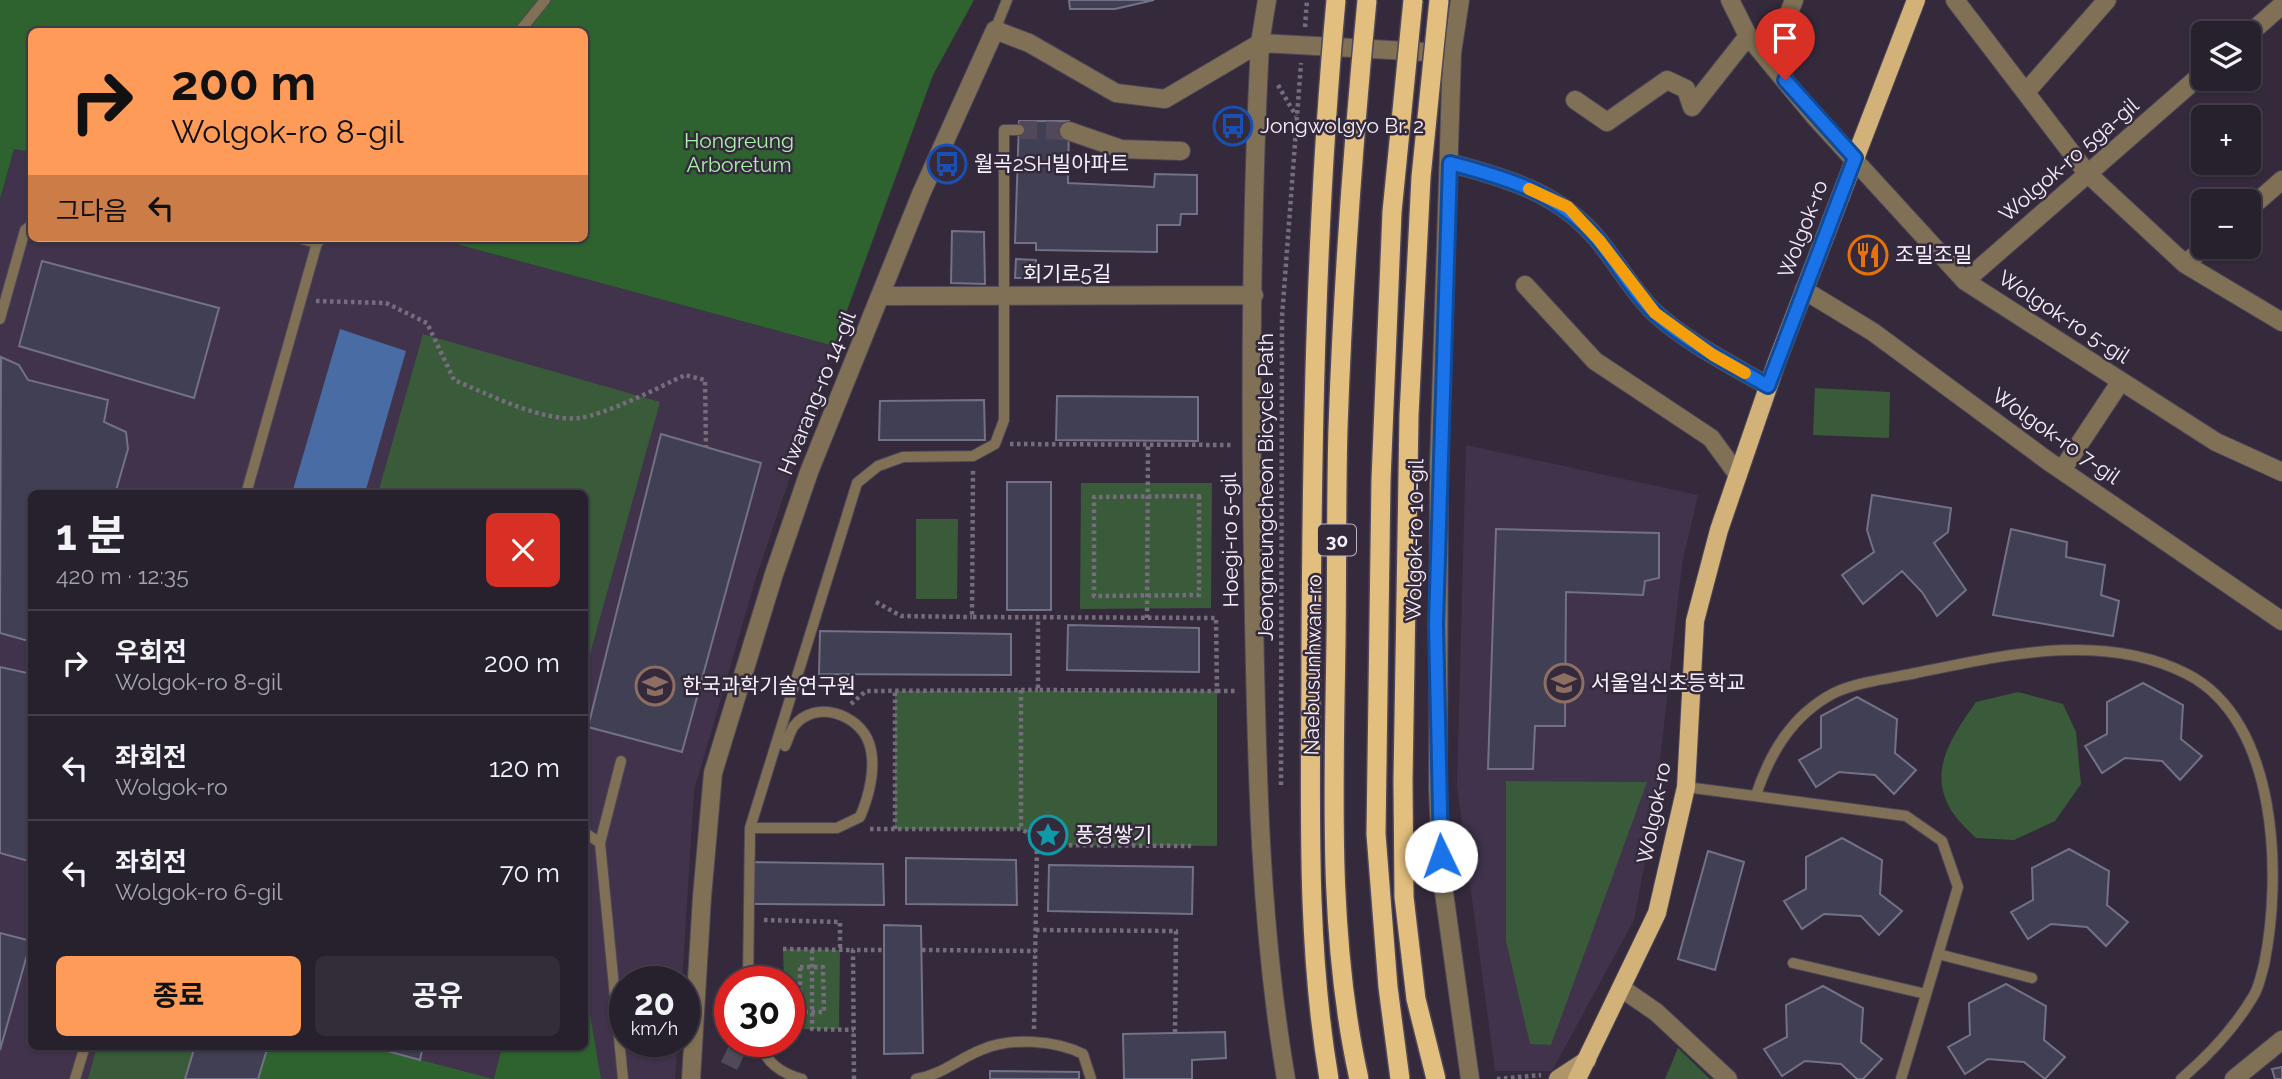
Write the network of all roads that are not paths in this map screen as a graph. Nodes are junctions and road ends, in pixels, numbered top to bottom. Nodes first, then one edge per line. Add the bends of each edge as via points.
1 (545, 0) edge
2 (1007, 0) edge
3 (1267, 0) edge
4 (1336, 0) edge
5 (1367, 0) edge
6 (1413, 0) edge
7 (1439, 0) edge
8 (1460, 0) edge
9 (1794, 0) edge
10 (1916, 0) edge
11 (1955, 0) edge
12 (2107, 0) edge
13 (1734, 3) edge
14 (2282, 5) edge
15 (2261, 23) edge
16 (522, 28) edge
17 (995, 30) junction
18 (1748, 36) junction
19 (1260, 43) junction
20 (1452, 53) junction
21 (1770, 62) junction
22 (2191, 83) edge
23 (2026, 92) junction
24 (1575, 100) dead end
25 (1019, 130) dead end
26 (1069, 131) tunnel mouth
27 (1181, 151) dead end
28 (1855, 158) junction
29 (1450, 163) junction
30 (2087, 173) junction
31 (2282, 180) edge
32 (2261, 198) edge
33 (28, 228) edge
34 (320, 242) edge
35 (2191, 259) edge
36 (2185, 264) junction
37 (1965, 281) junction
38 (1525, 285) dead end
39 (1804, 290) junction
40 (1254, 295) junction
41 (880, 296) junction
42 (1003, 297) junction
43 (2280, 317) edge
44 (0, 319) edge
45 (2121, 381) junction
46 (1768, 386) junction
47 (2062, 470) junction
48 (2282, 472) edge
49 (1738, 475) junction
50 (247, 490) edge
51 (2282, 621) edge
52 (785, 746) dead end
53 (621, 761) dead end
54 (1686, 787) junction
55 (1756, 796) junction
56 (750, 828) junction
57 (588, 836) edge
58 (600, 843) junction
59 (1938, 954) junction
60 (1793, 963) dead end
61 (748, 966) edge
62 (2032, 978) dead end
63 (1621, 988) junction
64 (1926, 994) junction
65 (2282, 1040) edge
66 (84, 1050) edge
67 (766, 1057) edge
68 (1587, 1060) junction
69 (1552, 1077) edge
70 (1905, 1078) edge
71 (75, 1079) edge
72 (623, 1079) edge
73 (691, 1079) edge
74 (802, 1079) edge
75 (916, 1079) edge
76 (1091, 1079) edge
77 (1286, 1079) edge
78 (1329, 1079) edge
79 (1359, 1079) edge
80 (1400, 1079) edge
81 (1436, 1079) edge
82 (1470, 1079) edge
83 (1577, 1079) edge
84 (1728, 1079) edge
85 (2181, 1079) edge
86 (2234, 1079) edge

1 - 16 lane
2 - 17 lane
3 - 19 street, Hoegi-ro 5-gil
4 - 78 highway, bridge via 1319,215 1312,479 1310,870
5 - 79 highway, Naebusunhwan-ro / 30, bridge via 1343,315 1335,735 1338,924
6 - 80 highway, 30, bridge via 1392,212 1381,480 1376,834
7 - 81 highway, bridge via 1421,177 1410,389 1402,781 1404,897 1416,999
8 - 20 street, Wolgok-ro 10-gil
9 - 21 street
10 - 28 main road, Wolgok-ro
11 - 23 street
12 - 23 street
13 - 18 street, Wolgok-ro 5-gil
14 - 15 street
17 - 19 street via 1029,43 1116,93 1165,99
17 - 41 street, Hwarang-ro 14-gil
18 - 21 street, Wolgok-ro 5-gil
18 - 24 street via 1692,107 1686,89 1667,80 1607,122
19 - 20 street
19 - 40 street, Hoegi-ro 5-gil
20 - 29 street, Wolgok-ro 10-gil
21 - 28 street, Wolgok-ro 5-gil
22 - 30 street, Wolgok-ro 5ga-gil
23 - 30 street
25 - 42 lane via 1004,130
26 - 27 street via 1121,149
28 - 37 street, Wolgok-ro 5-gil
28 - 39 main road, Wolgok-ro
29 - 46 street via 1505,177 1568,207 1655,313 1713,355
29 - 82 street, Wolgok-ro 10-gil via 1439,464 1438,788 1442,878
30 - 36 street
30 - 37 street, Wolgok-ro 5ga-gil
31 - 32 street
33 - 44 lane
34 - 50 lane
35 - 36 street
36 - 43 street
37 - 45 street, Wolgok-ro 5-gil
38 - 49 street via 1595,361 1711,439
39 - 46 main road, Wolgok-ro
39 - 47 street, Wolgok-ro 7-gil via 1873,332
40 - 42 street, 회기로5길
40 - 77 street, Hoegi-ro 5-gil via 1251,445 1258,798 1270,966
41 - 42 street, 회기로5길
41 - 73 street, Hwarang-ro 14-gil via 774,574 713,773
42 - 56 lane via 1004,420 995,444 972,456 903,457 878,466 857,483
45 - 47 street
45 - 48 street, Wolgok-ro 5-gil via 2216,442
46 - 49 main road, Wolgok-ro
47 - 51 street, Wolgok-ro 7-gil
49 - 54 main road, Wolgok-ro via 1695,621
52 - 56 lane via 794,726 813,714 840,714 860,725 870,745 870,792 860,817 836,828
53 - 58 lane
54 - 55 lane
54 - 63 main road, Wolgok-ro via 1657,913
55 - 59 lane via 1906,816 1942,841 1958,887
55 - 85 lane via 1767,762 1791,726 1835,693 1977,661 2080,649 2141,656 2188,674 2224,705 2252,745 2271,803 2280,890 2272,943 2255,994
56 - 61 lane
57 - 58 lane
58 - 72 lane
59 - 62 lane
59 - 64 lane
60 - 64 lane
63 - 68 main road, Wolgok-ro
63 - 84 street via 1656,1013
64 - 70 lane
65 - 86 street
66 - 71 lane
67 - 74 lane via 781,1073
68 - 69 main road
68 - 83 main road, Wolgok-ro
75 - 76 lane via 955,1066 981,1049 1008,1043 1063,1044 1083,1054

